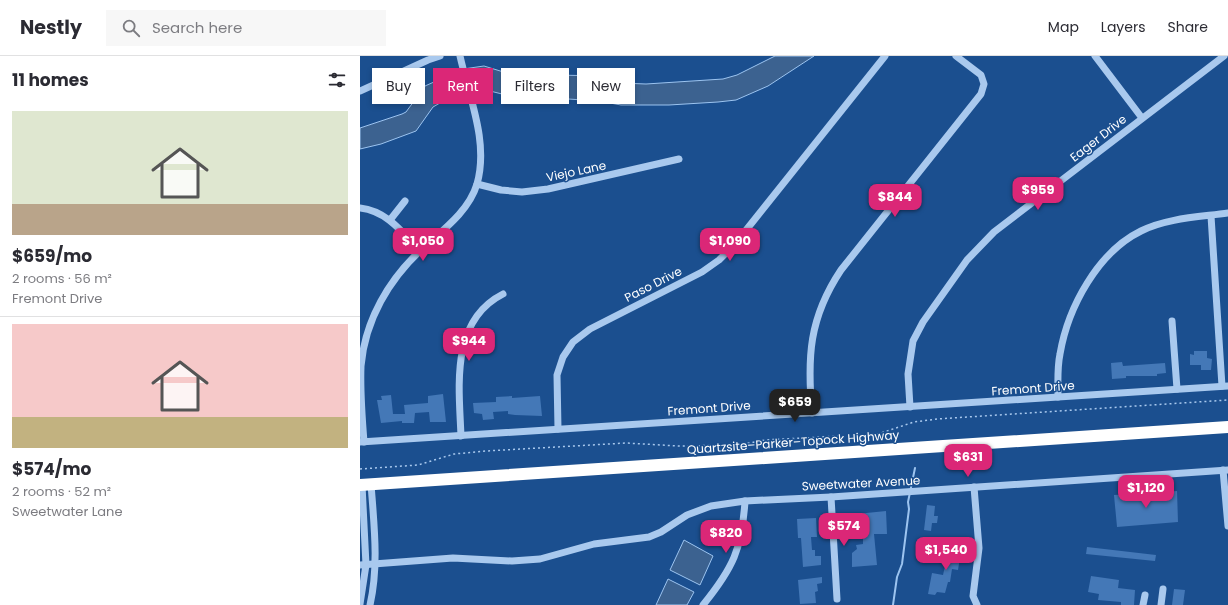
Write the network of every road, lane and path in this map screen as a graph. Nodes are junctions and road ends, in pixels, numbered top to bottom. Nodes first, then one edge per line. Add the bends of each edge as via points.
1 (440, 56) edge
2 (460, 56) edge
3 (885, 56) edge
4 (956, 56) edge
5 (1095, 56) edge
6 (1224, 56) edge
7 (360, 91) edge
8 (1142, 118) junction
9 (679, 159) dead end
10 (477, 184) junction
11 (405, 201) dead end
12 (360, 208) edge
13 (1228, 213) edge
14 (1212, 216) junction
15 (390, 220) junction
16 (420, 251) junction
17 (503, 294) dead end
18 (1172, 321) dead end
19 (1225, 386) edge
20 (1177, 389) junction
21 (1058, 397) junction
22 (1228, 400) edge
23 (910, 407) junction
24 (812, 413) junction
25 (1228, 427) edge
26 (558, 429) junction
27 (461, 436) junction
28 (362, 442) edge
29 (360, 470) edge
30 (1226, 470) edge
31 (364, 485) edge
32 (974, 487) junction
33 (831, 497) junction
34 (745, 501) junction
35 (1228, 526) edge
36 (375, 564) junction
37 (363, 565) edge
38 (1163, 589) dead end
39 (1145, 595) dead end
40 (838, 599) dead end
41 (360, 604) edge
42 (370, 605) edge
43 (702, 605) edge
44 (977, 605) edge
45 (1143, 605) edge
46 (1160, 605) edge

1 - 7 street
2 - 10 street via 479,134 481,151
3 - 26 street, Paso Drive via 735,244 719,260 702,272 590,329 573,342 563,357 557,375
4 - 24 street via 980,75 984,84 981,94 831,285 818,312 813,331 809,378
5 - 8 street
6 - 8 street, Eager Drive
8 - 23 street, Eager Drive via 994,232 967,260 923,322 913,341 908,374
9 - 10 street, Viejo Lane via 548,189 522,192
10 - 16 street via 467,204 452,222
11 - 15 street
12 - 15 street via 370,209
13 - 14 street
14 - 19 street
14 - 21 street via 1162,223 1142,230 1121,243 1103,260 1079,298 1064,336 1060,354
15 - 16 street
16 - 28 street via 382,298 369,328 361,366
17 - 27 street via 491,300 481,310 464,342 460,362
18 - 20 street
19 - 20 street, Fremont Drive
20 - 21 street, Fremont Drive
21 - 23 street, Fremont Drive
22 - 29 path via 937,419 914,422 878,434 765,440 739,445 678,446 626,443 486,451 454,454 418,465
23 - 24 street, Fremont Drive
24 - 26 street, Fremont Drive
25 - 31 highway, Quartzsite–Parker–Topock Highway
26 - 27 street, Fremont Drive
27 - 28 street, Fremont Drive
30 - 32 street, Sweetwater Avenue
30 - 35 street
31 - 36 street
31 - 37 street
32 - 33 street, Sweetwater Avenue
32 - 44 street via 979,548 973,596
33 - 34 street, Sweetwater Avenue
33 - 40 street
34 - 36 street, Sweetwater Avenue via 711,506 687,515 649,537 594,544 540,560 512,562 453,558
34 - 43 street via 742,530 735,558 718,586
36 - 37 street, Sweetwater Avenue
36 - 42 street
37 - 41 street
38 - 46 street
39 - 45 street

